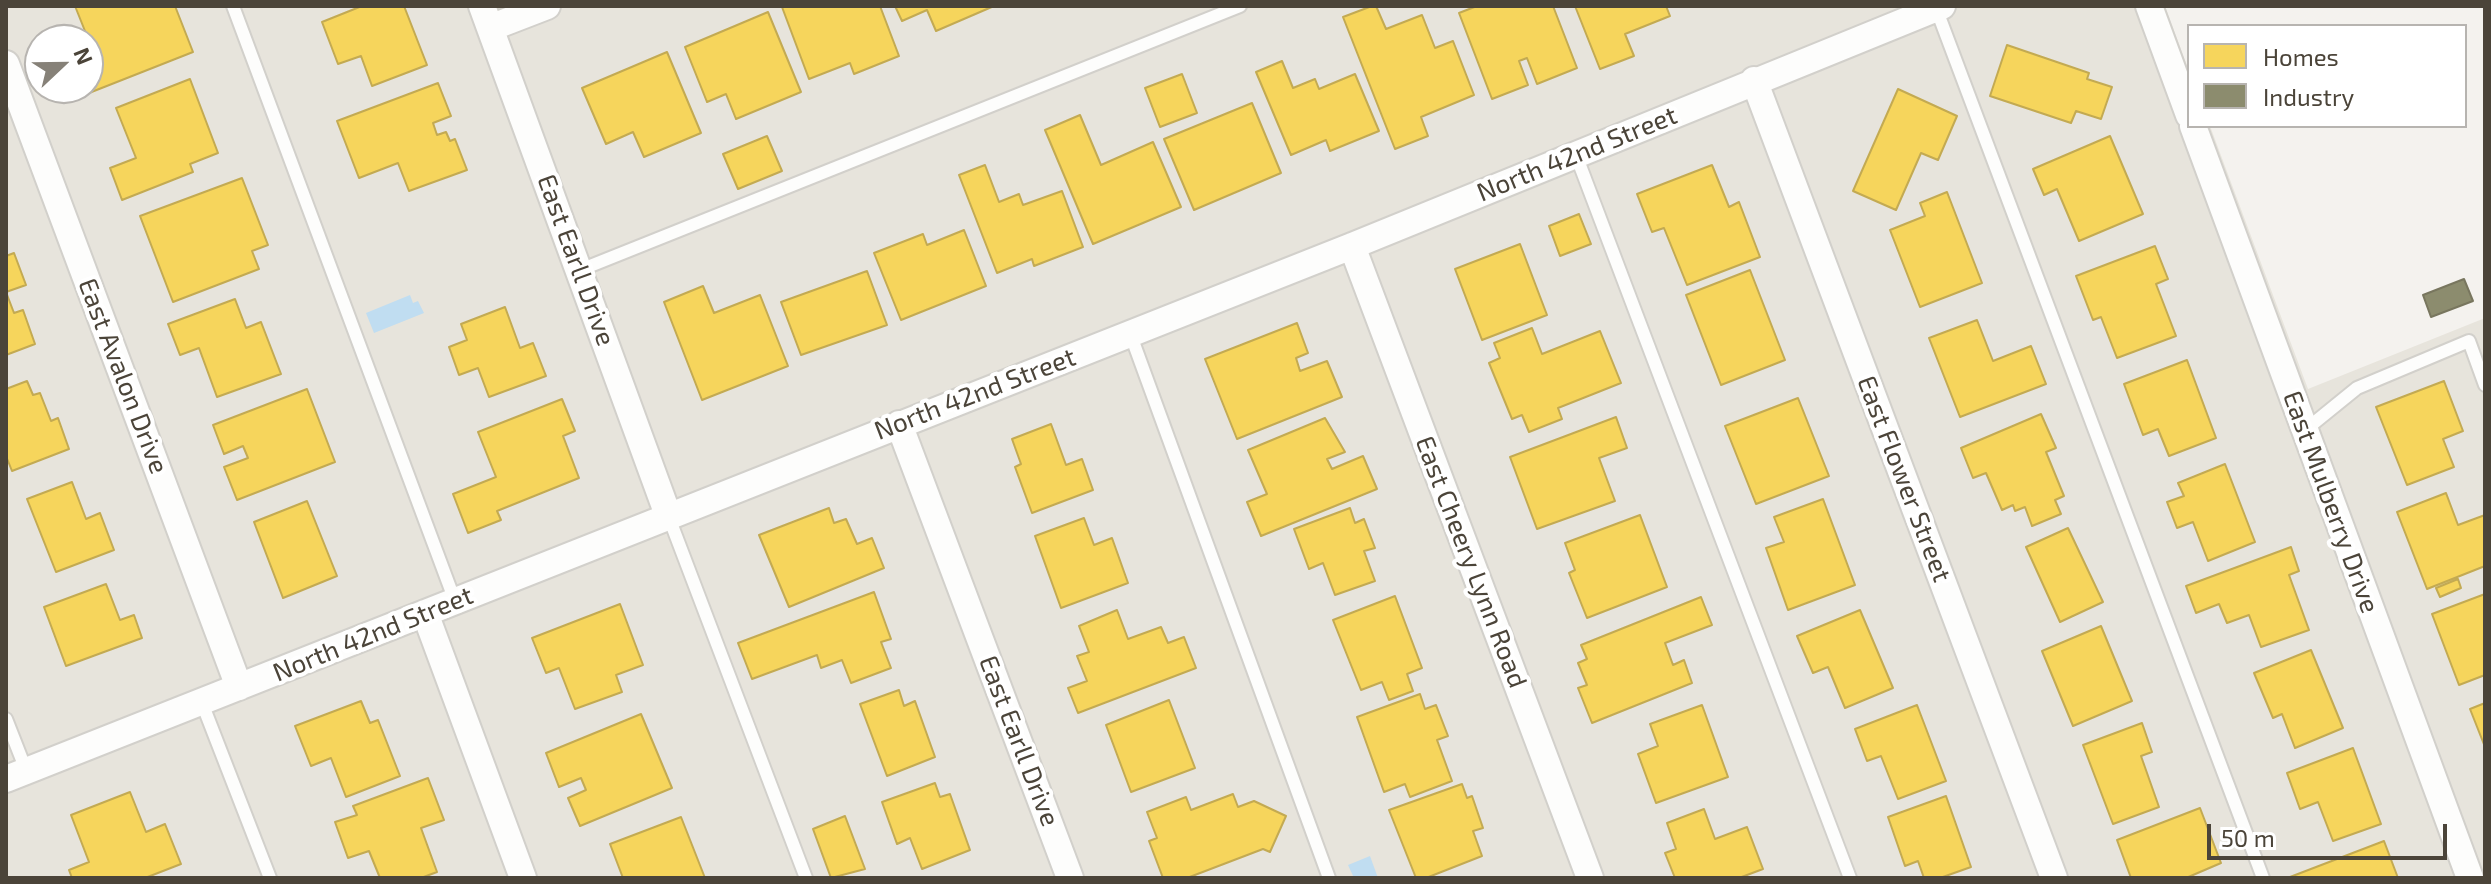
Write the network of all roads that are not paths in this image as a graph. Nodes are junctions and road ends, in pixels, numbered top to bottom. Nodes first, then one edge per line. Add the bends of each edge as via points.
1 (233, 6) edge
2 (547, 6) edge
3 (1240, 6) edge
4 (2149, 6) edge
5 (1939, 7) edge
6 (486, 17) edge
7 (6, 64) edge
8 (1754, 80) junction
9 (2187, 110) edge
10 (2194, 128) edge
11 (1576, 155) junction
12 (1352, 246) junction
13 (580, 270) junction
14 (1130, 333) junction
15 (2485, 385) edge
16 (899, 424) junction
17 (2304, 431) junction
18 (668, 515) junction
19 (455, 601) junction
20 (425, 613) junction
21 (239, 687) junction
22 (202, 703) junction
23 (6, 719) edge
24 (16, 774) edge
25 (270, 878) edge
26 (523, 878) edge
27 (806, 878) edge
28 (1070, 878) edge
29 (1329, 878) edge
30 (1590, 878) edge
31 (1850, 878) edge
32 (2054, 878) edge
33 (2263, 878) edge
34 (2470, 878) edge

1 - 19 lane
2 - 6 street
3 - 13 lane
4 - 9 street
5 - 8 street, North 42nd Street
5 - 33 lane
6 - 13 street, East Earll Drive
7 - 21 street, East Avalon Drive
8 - 11 street, North 42nd Street
8 - 32 street, East Flower Street
10 - 17 street, East Mulberry Drive
11 - 12 street, North 42nd Street
11 - 31 lane
12 - 14 street, North 42nd Street
12 - 30 street, East Cheery Lynn Road
13 - 18 street, East Earll Drive
14 - 16 street, North 42nd Street
14 - 29 lane
15 - 17 lane via 2469,341 2357,388
16 - 18 street, North 42nd Street
16 - 28 street, East Earll Drive
17 - 34 street, East Mulberry Drive
18 - 19 street, North 42nd Street
18 - 27 lane
19 - 20 street, North 42nd Street
20 - 21 street, North 42nd Street
20 - 26 street
21 - 22 street, North 42nd Street
22 - 24 street, North 42nd Street
22 - 25 lane
23 - 24 lane

